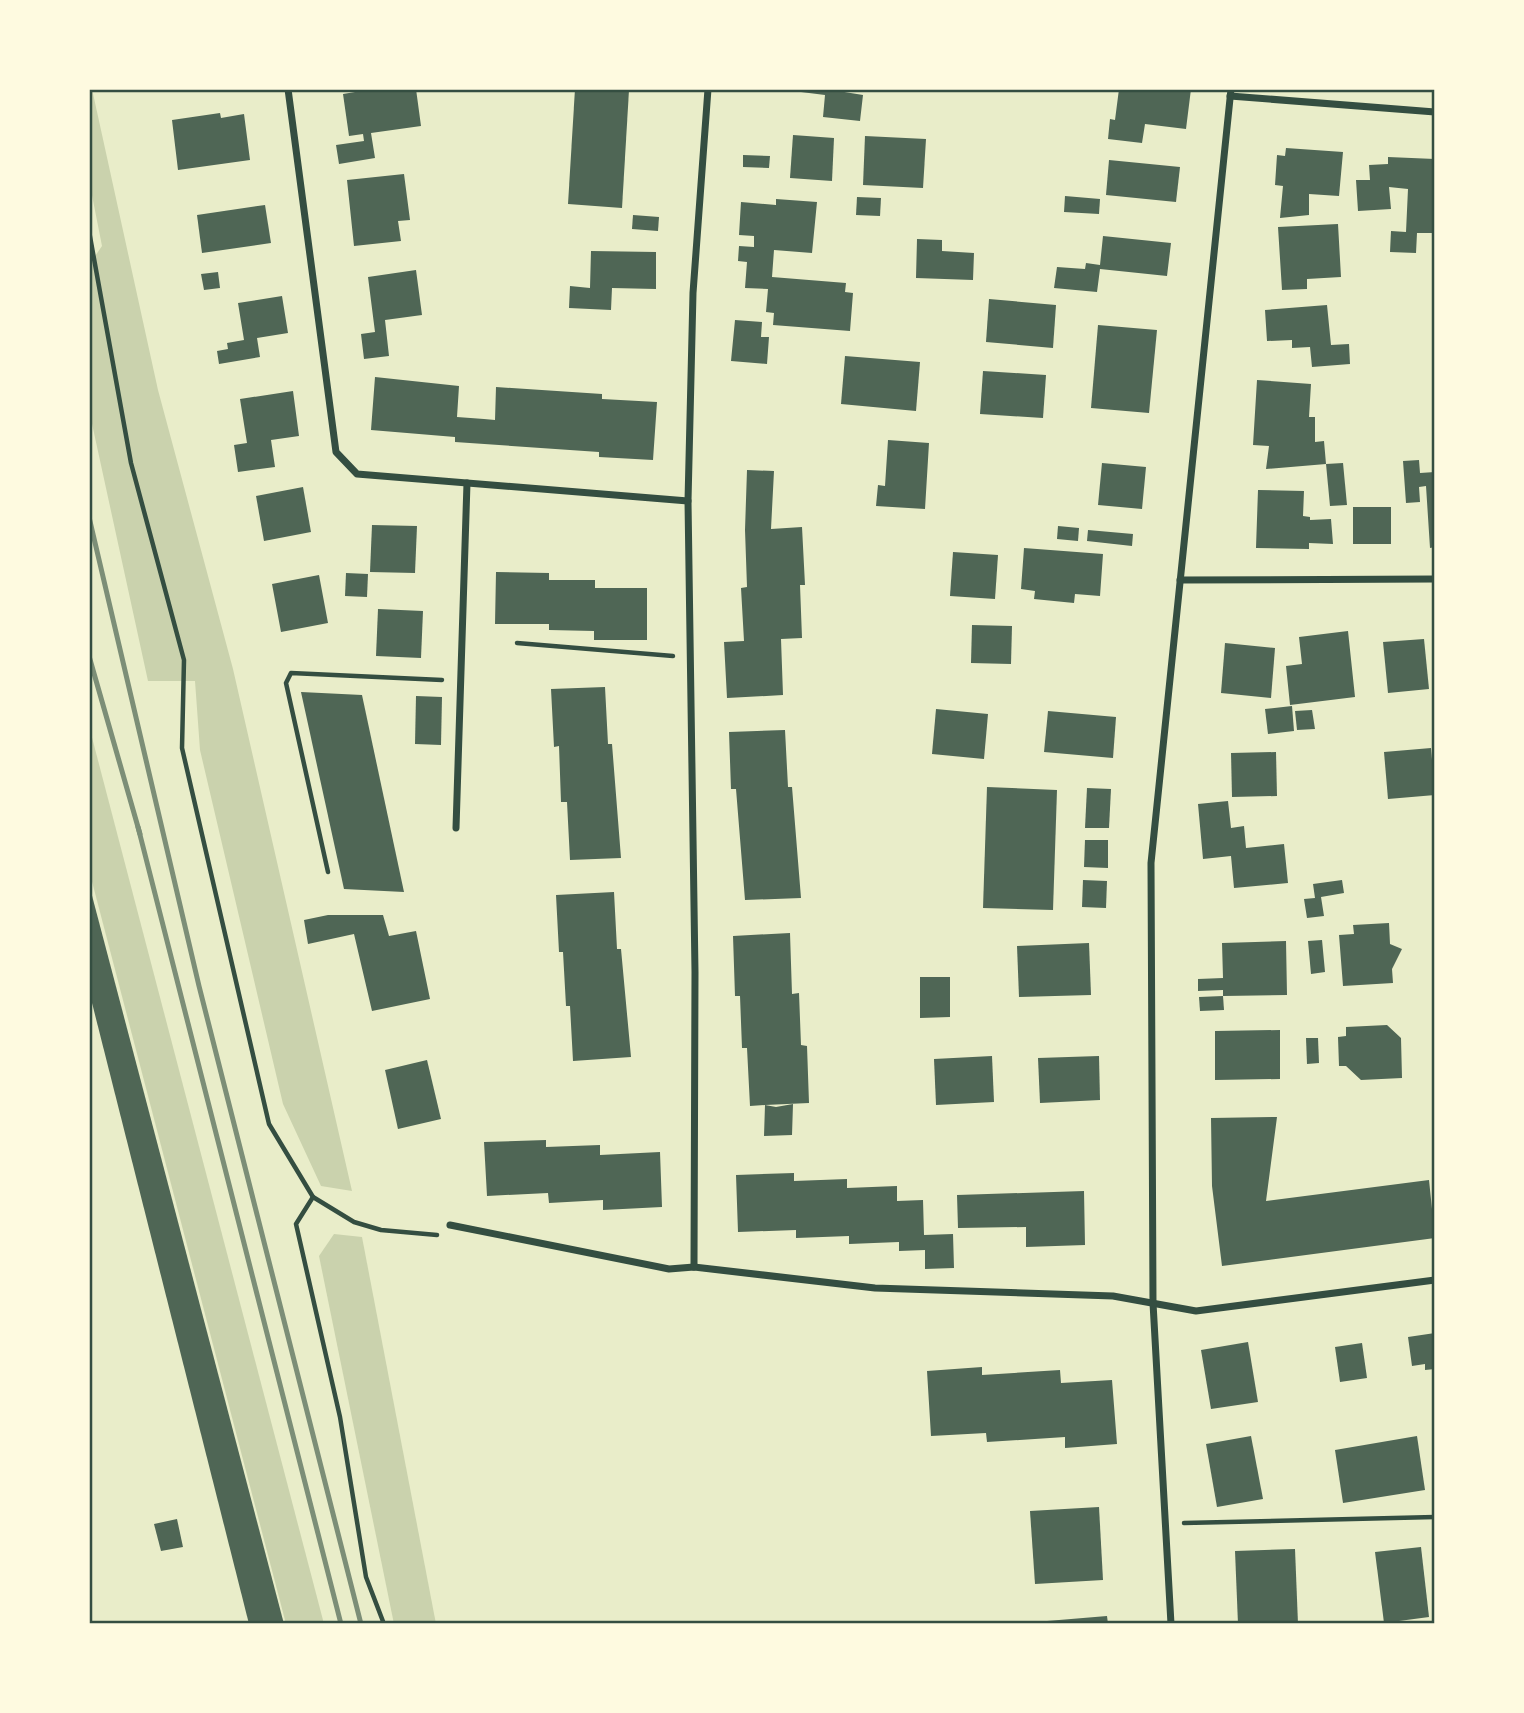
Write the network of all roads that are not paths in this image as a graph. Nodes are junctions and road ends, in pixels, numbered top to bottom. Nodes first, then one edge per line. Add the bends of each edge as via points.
1 (288, 89) edge
2 (708, 89) edge
3 (1230, 93) edge
4 (1435, 111) edge
5 (467, 483) junction
6 (688, 501) junction
7 (1435, 579) edge
8 (1180, 580) junction
9 (456, 828) dead end
10 (453, 1225) road end
11 (694, 1267) junction
12 (1435, 1280) edge
13 (1153, 1303) junction
14 (1171, 1624) edge

1 - 5 street via 336,452 357,474
2 - 6 street via 694,293
3 - 4 street
3 - 8 street
5 - 6 street
5 - 9 street
6 - 11 street
7 - 8 street
8 - 13 street via 1151,863
10 - 11 street via 670,1269
11 - 13 street via 875,1288 1113,1296
12 - 13 street via 1196,1311
13 - 14 street

